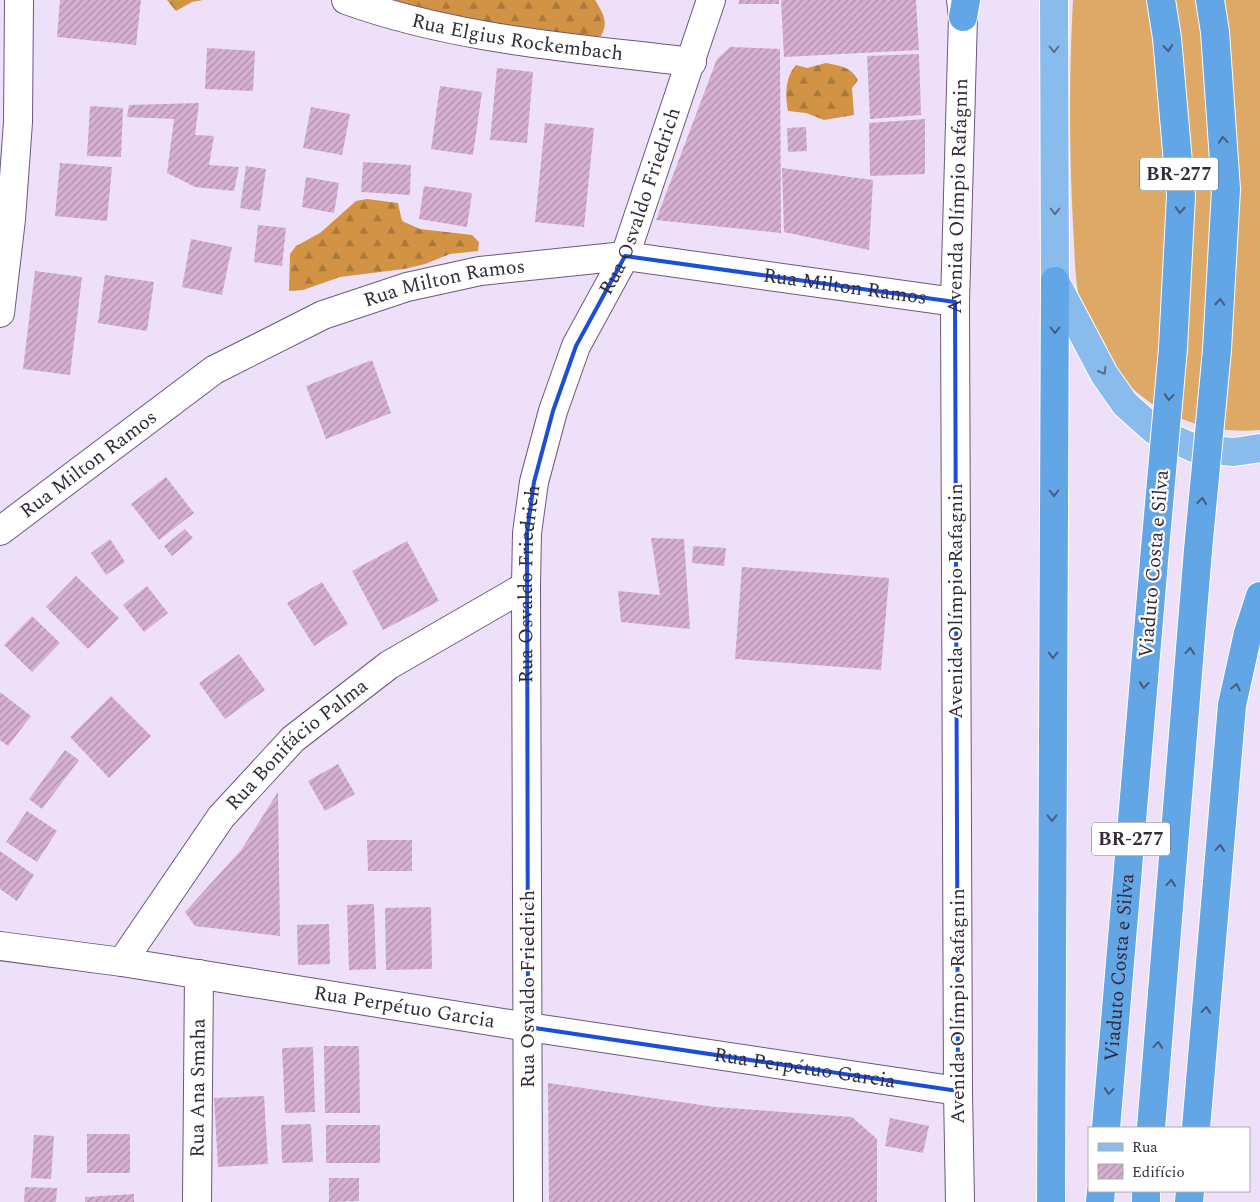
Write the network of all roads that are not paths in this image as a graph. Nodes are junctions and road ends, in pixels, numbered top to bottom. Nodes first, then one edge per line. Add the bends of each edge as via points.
1 (19, 0) edge
2 (346, 0) edge
3 (711, 0) edge
4 (1054, 0) edge
5 (1161, 0) edge
6 (1210, 0) edge
7 (963, 6) edge
8 (692, 62) junction
9 (9, 122) edge
10 (624, 256) junction
11 (1055, 281) junction
12 (956, 302) junction
13 (0, 313) edge
14 (1260, 448) edge
15 (0, 532) edge
16 (526, 586) junction
17 (1260, 596) edge
18 (0, 946) edge
19 (122, 962) junction
20 (199, 974) junction
21 (528, 1027) junction
22 (958, 1091) junction
23 (1106, 1127) edge
24 (1151, 1127) edge
25 (1196, 1127) edge
26 (197, 1202) edge
27 (528, 1202) edge
28 (960, 1202) edge
29 (1051, 1202) edge

1 - 9 street
2 - 8 street, Rua Elgius Rockembach via 390,16 480,35
3 - 8 street, Rua Osvaldo Friedrich
4 -> 11 main road
5 -> 23 highway, Viaduto Costa e Silva / BR-277, bridge via 1181,196 1173,348
24 -> 6 highway, BR-277, bridge via 1217,350 1226,189 1216,32
7 - 12 street, Avenida Olímpio Rafagnin
8 - 10 street, Rua Osvaldo Friedrich
9 - 13 street via 11,219
10 - 12 street, Rua Milton Ramos
10 - 15 street, Rua Milton Ramos via 480,271 407,287 322,315 214,370
10 - 16 street, Rua Osvaldo Friedrich via 576,346 553,411 534,482 527,533
11 -> 14 main road via 1104,374 1125,404 1154,430 1196,449 1234,452
11 -> 29 highway
12 - 22 street, Avenida Olímpio Rafagnin
16 - 19 street, Rua Bonifácio Palma via 389,665 293,739 221,817
16 - 21 street, Rua Osvaldo Friedrich
25 -> 17 highway via 1232,705
18 - 19 street, Rua Perpétuo Garcia
19 - 20 street, Rua Perpétuo Garcia
20 - 21 street, Rua Perpétuo Garcia
20 - 26 street, Rua Ana Smaha
21 - 22 street, Rua Perpétuo Garcia
21 - 27 street, Rua Osvaldo Friedrich
22 - 28 street, Avenida Olímpio Rafagnin

